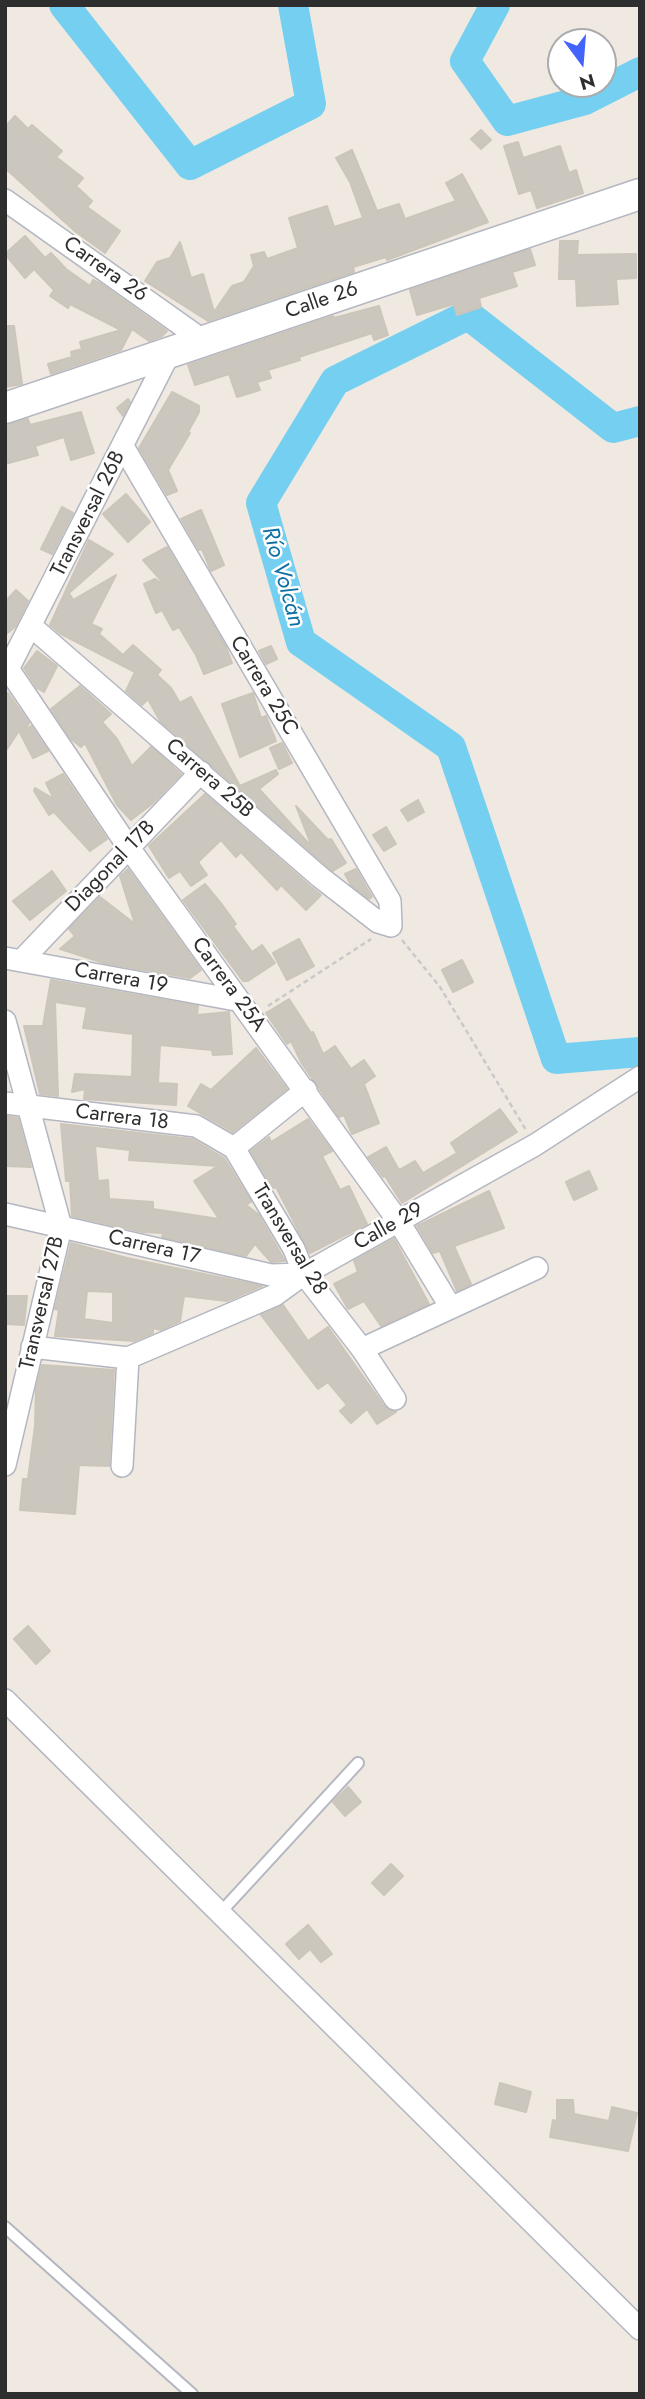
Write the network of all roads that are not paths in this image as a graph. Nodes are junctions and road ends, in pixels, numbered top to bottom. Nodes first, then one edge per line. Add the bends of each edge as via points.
1 (640, 194) edge
2 (5, 200) edge
3 (204, 341) junction
4 (170, 352) junction
5 (5, 408) edge
6 (124, 448) junction
7 (31, 626) junction
8 (6, 669) edge
9 (201, 772) junction
10 (129, 848) junction
11 (391, 926) joint
12 (13, 960) edge
13 (236, 1000) junction
14 (5, 1021) edge
15 (640, 1077) edge
16 (306, 1090) junction
17 (5, 1103) edge
18 (30, 1107) junction
19 (234, 1148) junction
20 (5, 1213) edge
21 (399, 1222) junction
22 (61, 1227) junction
23 (537, 1268) dead end
24 (304, 1274) junction
25 (450, 1306) junction
26 (32, 1347) junction
27 (362, 1349) junction
28 (128, 1358) junction
29 (395, 1399) dead end
30 (6, 1458) edge
31 (122, 1466) dead end
32 (5, 1700) edge
33 (358, 1763) dead end
34 (220, 1913) junction
35 (5, 2227) edge
36 (640, 2329) edge
37 (192, 2394) edge

1 - 3 main road, Calle 26
2 - 3 street, Carrera 26
3 - 4 main road, Calle 26
4 - 5 main road, Calle 26
4 - 6 street, Transversal 26B
6 - 7 street, Transversal 26B
6 - 11 street, Carrera 25C via 390,901
7 - 8 street, Transversal 26B
7 - 9 street, Carrera 25B
8 - 10 street, Carrera 25A
9 - 10 street, Diagonal 17B
9 - 11 street, Carrera 25B via 320,877 378,922
10 - 12 street, Diagonal 17B
10 - 13 street, Carrera 25A
12 - 13 street, Carrera 19
13 - 16 street, Carrera 25A
14 - 18 street, Transversal 27B
15 - 21 street, Calle 29 via 535,1145
16 - 19 street
16 - 21 street, Carrera 25A
17 - 18 street, Carrera 18
18 - 19 street, Carrera 18 via 196,1126
18 - 22 street, Transversal 27B
19 - 24 street, Transversal 28 via 295,1249
20 - 22 street, Carrera 17
21 - 24 street, Calle 29
21 - 25 street, Carrera 25A
22 - 24 street, Carrera 17 via 271,1275
22 - 26 street, Transversal 27B
23 - 25 street
24 - 27 street, Transversal 28
24 - 28 street, Calle 29 via 275,1295
25 - 27 street
26 - 28 street
26 - 30 street, Transversal 27B
27 - 29 street, Transversal 28
28 - 31 street
32 - 34 street
33 - 34 lane
34 - 36 street
35 - 37 lane

